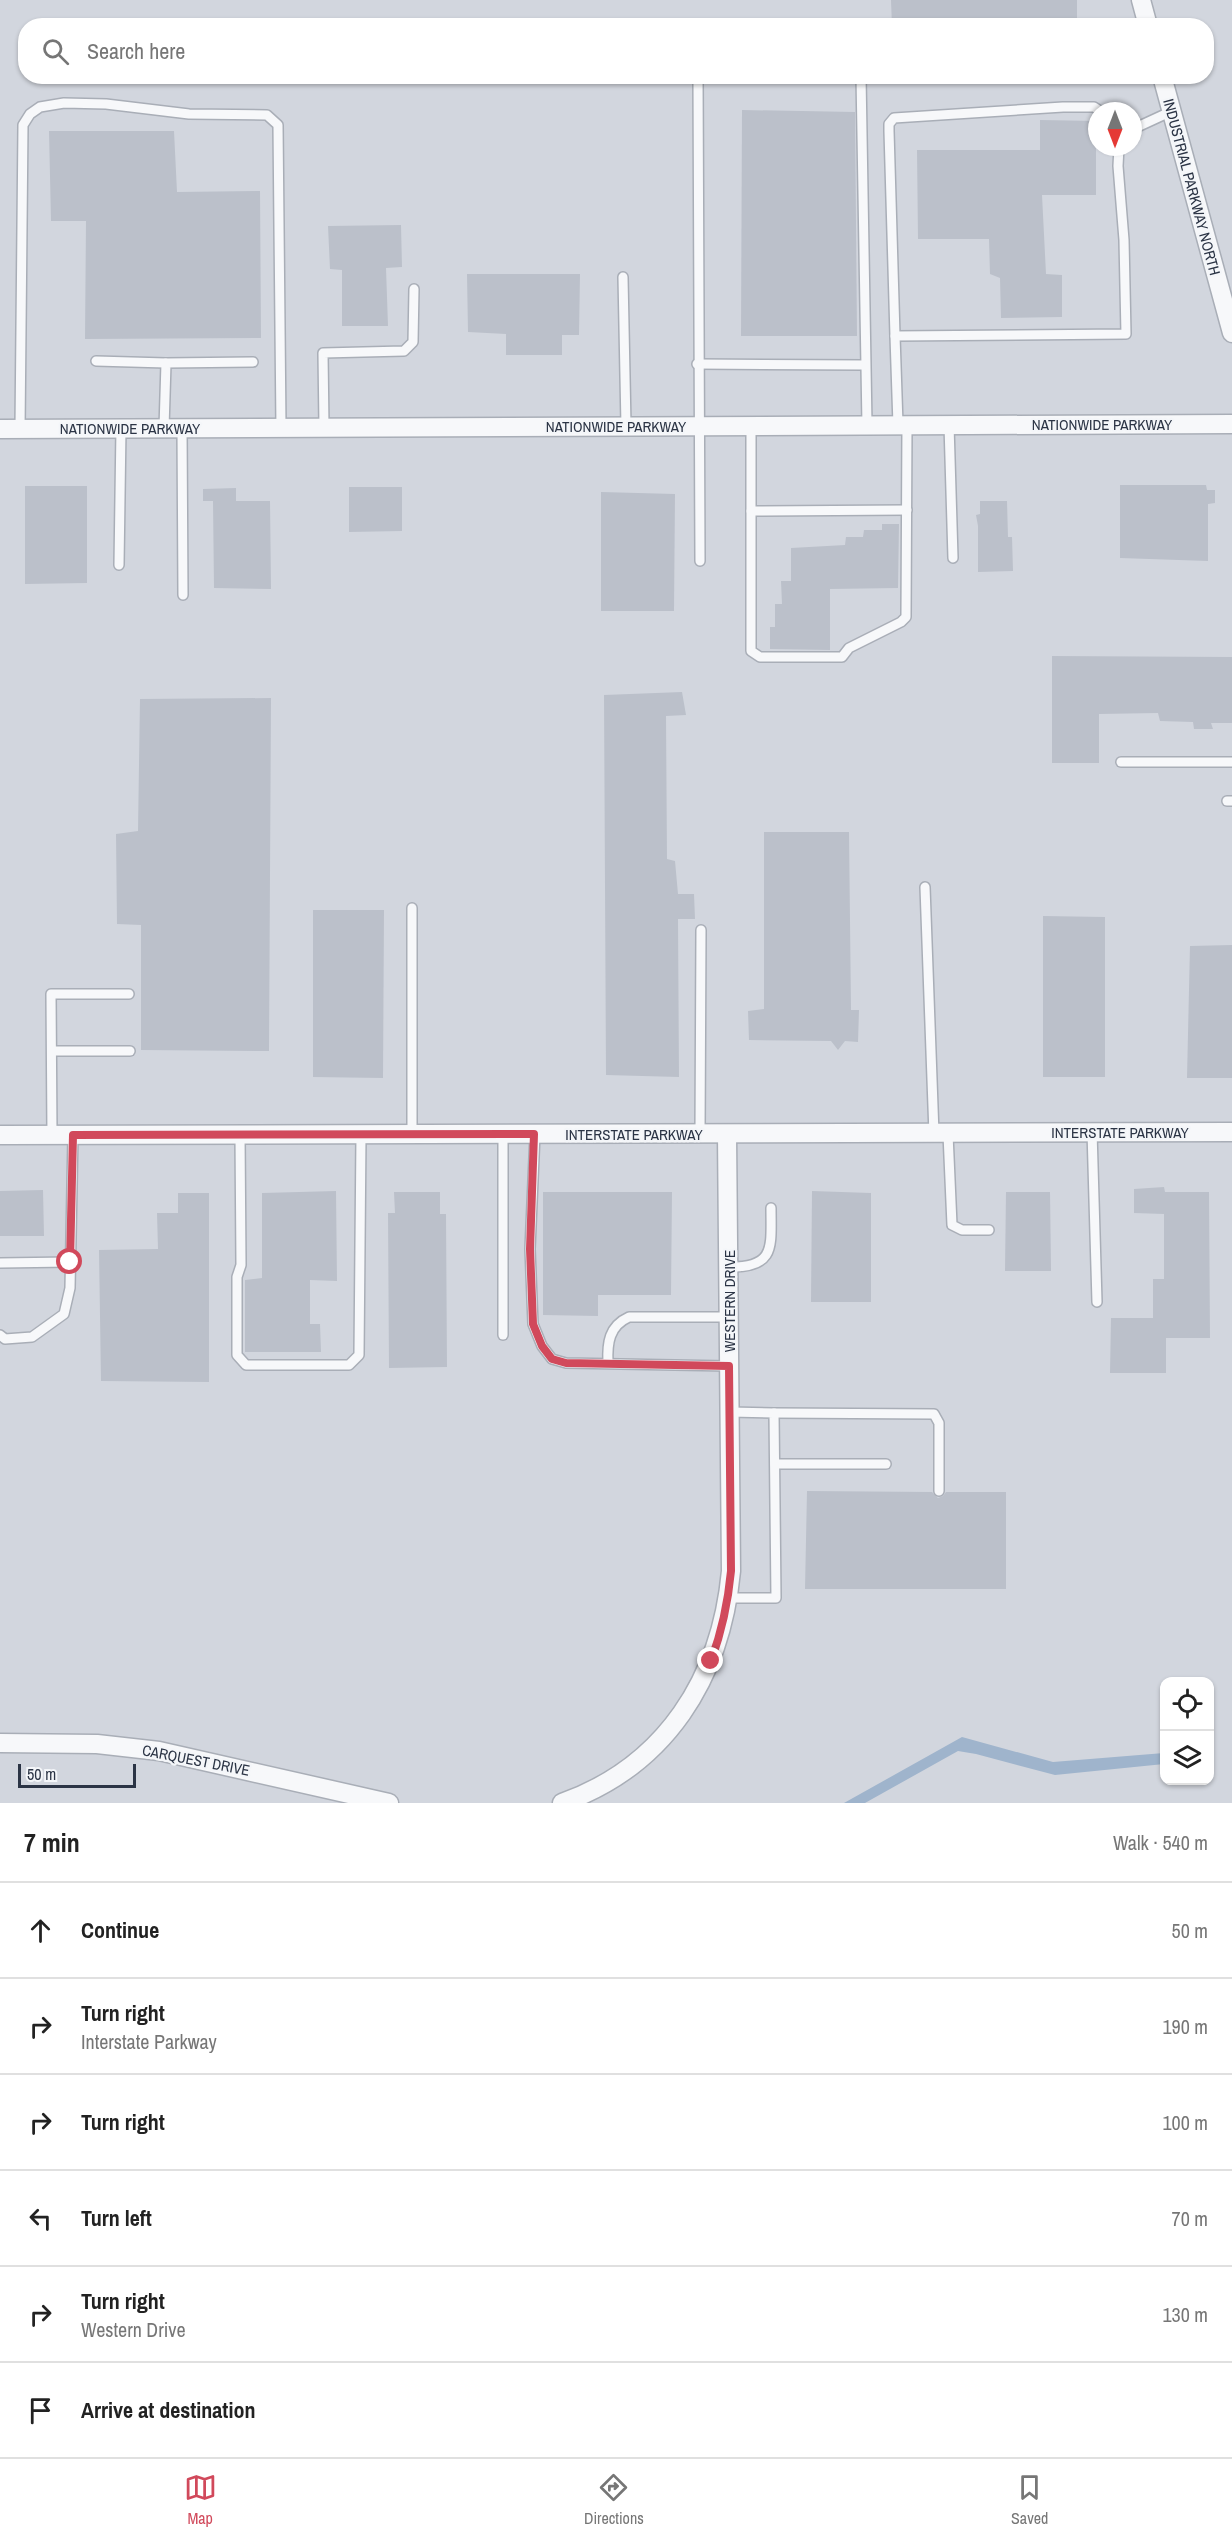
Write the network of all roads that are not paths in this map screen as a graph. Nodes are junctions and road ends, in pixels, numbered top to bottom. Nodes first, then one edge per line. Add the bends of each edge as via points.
1 (1141, 0) edge
2 (1146, 18) edge
3 (698, 84) edge
4 (861, 84) edge
5 (1164, 84) edge
6 (1088, 107) edge
7 (1172, 111) junction
8 (1142, 125) edge
9 (1119, 156) edge
10 (622, 277) dead end
11 (414, 289) dead end
12 (1232, 333) edge
13 (896, 336) junction
14 (96, 361) dead end
15 (253, 362) dead end
16 (166, 363) junction
17 (697, 364) junction
18 (864, 365) junction
19 (1232, 424) edge
20 (867, 425) junction
21 (903, 425) junction
22 (949, 425) junction
23 (626, 426) junction
24 (700, 426) junction
25 (751, 426) junction
26 (324, 427) junction
27 (121, 428) junction
28 (173, 428) junction
29 (281, 428) junction
30 (0, 429) edge
31 (20, 429) junction
32 (907, 510) junction
33 (751, 512) junction
34 (953, 558) dead end
35 (700, 561) dead end
36 (119, 565) dead end
37 (183, 595) dead end
38 (1121, 762) dead end
39 (1232, 762) edge
40 (925, 887) dead end
41 (412, 908) dead end
42 (701, 930) dead end
43 (129, 994) dead end
44 (52, 1052) junction
45 (130, 1052) dead end
46 (1092, 1131) junction
47 (1232, 1132) edge
48 (503, 1134) junction
49 (534, 1134) junction
50 (700, 1134) junction
51 (727, 1134) junction
52 (941, 1134) junction
53 (0, 1135) edge
54 (52, 1135) junction
55 (73, 1135) junction
56 (240, 1135) junction
57 (361, 1135) junction
58 (412, 1135) junction
59 (771, 1208) dead end
60 (989, 1230) dead end
61 (70, 1262) junction
62 (0, 1263) edge
63 (728, 1267) junction
64 (1097, 1302) dead end
65 (729, 1317) junction
66 (0, 1335) edge
67 (503, 1335) dead end
68 (608, 1363) junction
69 (729, 1366) junction
70 (729, 1412) junction
71 (774, 1413) junction
72 (775, 1464) junction
73 (886, 1464) dead end
74 (939, 1491) dead end
75 (728, 1598) junction
76 (0, 1743) edge
77 (388, 1803) edge
78 (562, 1803) edge

1 - 2 street
3 - 17 lane
4 - 18 lane
5 - 7 street, INDUSTRIAL PARKWAY NORTH
6 - 13 lane via 894,118 889,131
7 - 8 lane
7 - 12 street, INDUSTRIAL PARKWAY NORTH
9 - 13 lane via 1126,334
10 - 23 lane
11 - 26 lane via 413,342 404,351 323,353
13 - 21 lane
14 - 16 lane
15 - 16 lane
16 - 28 lane
17 - 18 lane
17 - 24 lane
18 - 20 lane
19 - 22 street, NATIONWIDE PARKWAY
20 - 21 street, NATIONWIDE PARKWAY
20 - 25 street, NATIONWIDE PARKWAY
21 - 22 street, NATIONWIDE PARKWAY
21 - 32 lane
22 - 34 lane
23 - 24 street, NATIONWIDE PARKWAY
23 - 26 street, NATIONWIDE PARKWAY
24 - 25 street, NATIONWIDE PARKWAY
24 - 35 lane
25 - 33 lane
26 - 29 street, NATIONWIDE PARKWAY
27 - 28 street, NATIONWIDE PARKWAY
27 - 31 street, NATIONWIDE PARKWAY
27 - 36 lane
28 - 29 street, NATIONWIDE PARKWAY
28 - 37 lane
29 - 31 lane via 278,124 267,115 189,114 64,103 40,107 23,125
30 - 31 street, NATIONWIDE PARKWAY
32 - 33 lane
32 - 33 lane via 906,617 849,648 842,657 760,657 751,651
38 - 39 lane
40 - 52 lane
41 - 58 lane
42 - 50 lane
43 - 44 lane via 51,994
44 - 45 lane
44 - 54 lane
46 - 47 street, INTERSTATE PARKWAY
46 - 52 street, INTERSTATE PARKWAY
46 - 64 lane
48 - 49 street, INTERSTATE PARKWAY
48 - 58 street, INTERSTATE PARKWAY
48 - 67 lane
49 - 50 street, INTERSTATE PARKWAY
49 - 68 lane via 530,1249 533,1324 552,1359
50 - 51 street, INTERSTATE PARKWAY
51 - 52 street, INTERSTATE PARKWAY
51 - 63 street, WESTERN DRIVE
52 - 60 lane via 952,1225 962,1230
53 - 54 street, INTERSTATE PARKWAY
54 - 55 street, INTERSTATE PARKWAY
55 - 56 street, INTERSTATE PARKWAY
55 - 61 lane
56 - 57 street, INTERSTATE PARKWAY
56 - 57 lane via 242,1265 237,1277 237,1355 246,1365 349,1365 359,1355
57 - 58 street, INTERSTATE PARKWAY
59 - 63 lane via 771,1238 764,1258 747,1268
61 - 62 lane
61 - 66 lane via 64,1314 32,1337 5,1339
63 - 65 street, WESTERN DRIVE
65 - 68 lane via 629,1317 618,1322 611,1333
65 - 69 street, WESTERN DRIVE
68 - 69 lane
69 - 70 street, WESTERN DRIVE
70 - 71 lane
70 - 75 street, WESTERN DRIVE
71 - 72 lane
71 - 74 lane via 934,1414 939,1423
72 - 73 lane
72 - 75 lane via 776,1598
75 - 78 street, WESTERN DRIVE via 711,1661 675,1722 635,1763 604,1784
76 - 77 street, CARQUEST DRIVE via 97,1744 159,1751

